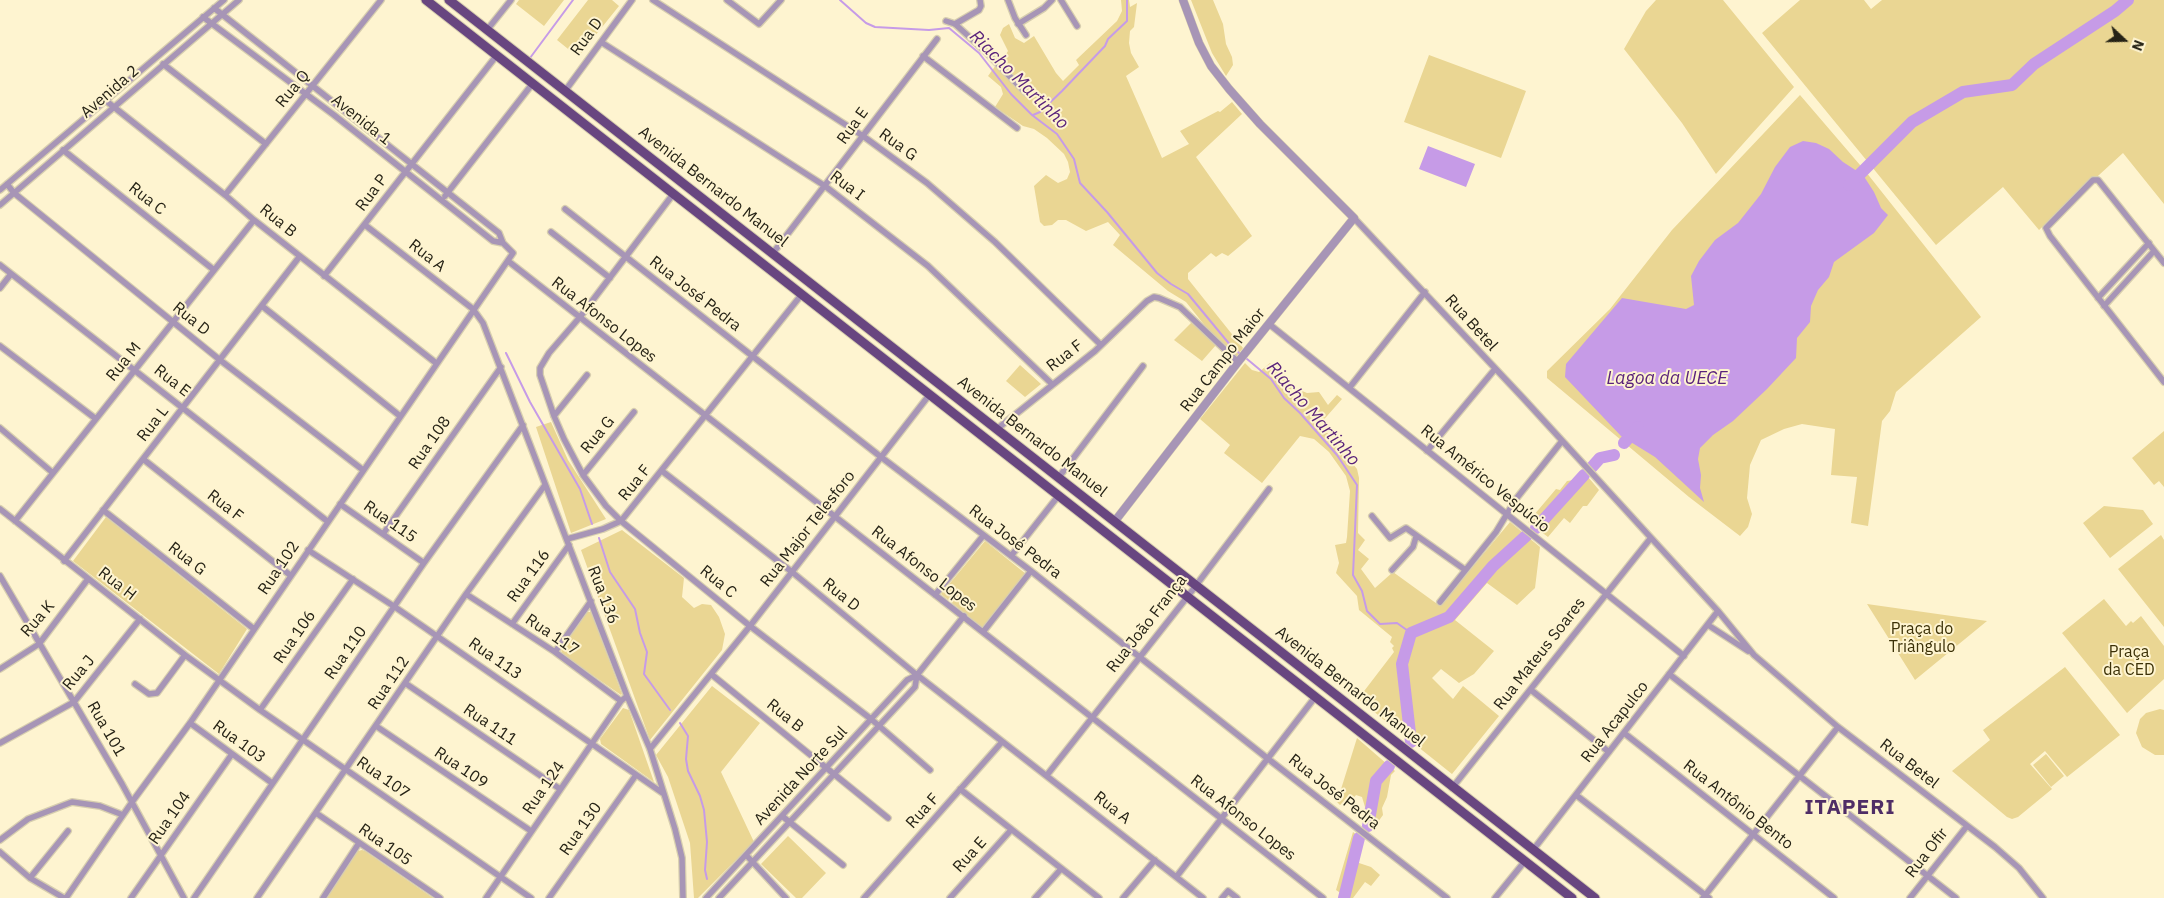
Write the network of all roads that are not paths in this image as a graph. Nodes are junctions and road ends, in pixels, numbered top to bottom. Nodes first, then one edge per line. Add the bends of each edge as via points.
1 (224, 0) edge
2 (239, 0) edge
3 (381, 0) edge
4 (426, 0) edge
5 (449, 0) edge
6 (511, 0) edge
7 (632, 0) edge
8 (653, 0) edge
9 (727, 0) edge
10 (781, 0) edge
11 (1008, 0) edge
12 (1052, 0) edge
13 (1061, 0) edge
14 (1183, 0) edge
15 (980, 2) edge
16 (214, 8) junction
17 (222, 14) junction
18 (203, 17) junction
19 (946, 21) dead end
20 (212, 23) junction
21 (955, 24) junction
22 (1018, 24) junction
23 (1077, 26) dead end
24 (487, 30) junction
25 (1026, 36) dead end
26 (937, 39) dead end
27 (601, 42) junction
28 (496, 55) junction
29 (923, 56) junction
30 (163, 64) junction
31 (533, 83) junction
32 (314, 87) junction
33 (565, 91) junction
34 (1026, 93) dead end
35 (306, 96) junction
36 (105, 100) junction
37 (113, 107) junction
38 (1017, 128) dead end
39 (863, 136) junction
40 (266, 144) junction
41 (63, 150) junction
42 (410, 164) junction
43 (404, 172) junction
44 (7, 184) junction
45 (826, 186) junction
46 (0, 190) edge
47 (14, 193) junction
48 (674, 193) junction
49 (447, 194) junction
50 (225, 195) junction
51 (442, 200) junction
52 (0, 205) edge
53 (565, 209) dead end
54 (1354, 218) junction
55 (254, 220) junction
56 (730, 220) junction
57 (364, 225) junction
58 (742, 229) junction
59 (722, 230) junction
60 (551, 232) dead end
61 (734, 240) junction
62 (503, 243) junction
63 (2149, 243) junction
64 (2154, 251) junction
65 (513, 253) joint
66 (773, 254) junction
67 (300, 256) junction
68 (626, 256) junction
69 (508, 261) junction
70 (2164, 263) edge
71 (0, 265) edge
72 (214, 270) junction
73 (11, 274) junction
74 (324, 276) junction
75 (610, 278) junction
76 (0, 288) edge
77 (1424, 292) junction
78 (802, 294) junction
79 (2098, 298) junction
80 (262, 306) junction
81 (2104, 306) junction
82 (473, 309) junction
83 (580, 317) junction
84 (174, 322) junction
85 (1269, 324) junction
86 (1101, 345) junction
87 (0, 346) edge
88 (753, 357) junction
89 (220, 360) junction
90 (1238, 362) junction
91 (436, 363) junction
92 (1143, 366) dead end
93 (501, 367) junction
94 (134, 369) junction
95 (1495, 369) junction
96 (586, 375) dead end
97 (2164, 382) edge
98 (1052, 384) junction
99 (1350, 387) junction
100 (930, 394) junction
101 (183, 407) junction
102 (634, 412) dead end
103 (400, 416) junction
104 (554, 416) junction
105 (705, 416) junction
106 (96, 420) junction
107 (523, 425) junction
108 (0, 428) edge
109 (997, 429) junction
110 (1562, 441) junction
111 (1427, 451) junction
112 (881, 457) junction
113 (143, 459) junction
114 (363, 470) junction
115 (662, 471) junction
116 (54, 473) junction
117 (583, 476) junction
118 (1059, 478) junction
119 (545, 485) junction
120 (1269, 489) dead end
121 (1059, 495) junction
122 (340, 504) junction
123 (0, 509) edge
124 (103, 510) junction
125 (1507, 514) junction
126 (1372, 516) dead end
127 (835, 517) junction
128 (1115, 520) junction
129 (16, 521) junction
130 (327, 521) junction
131 (621, 522) junction
132 (383, 534) junction
133 (983, 536) junction
134 (1416, 537) junction
135 (1650, 539) junction
136 (568, 542) junction
137 (308, 550) junction
138 (1011, 556) junction
139 (64, 560) junction
140 (424, 563) junction
141 (1392, 570) dead end
142 (1464, 570) junction
143 (1031, 571) junction
144 (792, 572) junction
145 (290, 575) junction
146 (0, 576) edge
147 (88, 579) junction
148 (353, 579) junction
149 (1196, 584) junction
150 (1605, 593) junction
151 (466, 594) junction
152 (935, 595) junction
153 (1188, 596) junction
154 (591, 601) junction
155 (1440, 602) dead end
156 (395, 607) junction
157 (1718, 611) junction
158 (964, 616) junction
159 (140, 619) junction
160 (1243, 622) junction
161 (512, 624) junction
162 (1708, 625) junction
163 (750, 626) junction
164 (254, 629) junction
165 (983, 632) junction
166 (1234, 633) junction
167 (438, 636) junction
168 (39, 644) junction
169 (555, 652) junction
170 (185, 655) junction
171 (1754, 655) junction
172 (1140, 656) junction
173 (1684, 656) junction
174 (0, 669) edge
175 (712, 674) junction
176 (1669, 674) junction
177 (916, 675) junction
178 (219, 680) junction
179 (405, 683) junction
180 (135, 684) dead end
181 (1530, 690) junction
182 (627, 696) junction
183 (1316, 696) junction
184 (621, 701) junction
185 (74, 702) junction
186 (260, 710) junction
187 (1092, 717) junction
188 (871, 719) junction
189 (190, 722) junction
190 (376, 726) junction
191 (878, 726) junction
192 (1838, 727) junction
193 (1624, 733) junction
194 (303, 740) junction
195 (1002, 742) junction
196 (0, 743) edge
197 (591, 744) junction
198 (650, 749) junction
199 (1609, 752) junction
200 (232, 754) junction
201 (1267, 758) junction
202 (346, 769) junction
203 (827, 769) junction
204 (930, 770) dead end
205 (636, 775) junction
206 (834, 775) junction
207 (1047, 775) junction
208 (1799, 775) junction
209 (272, 783) junction
210 (1452, 788) junction
211 (560, 789) junction
212 (960, 789) junction
213 (664, 794) junction
214 (1576, 795) junction
215 (132, 802) junction
216 (316, 813) junction
217 (123, 815) junction
218 (1489, 815) junction
219 (782, 816) junction
220 (888, 818) dead end
221 (1222, 819) junction
222 (790, 823) junction
223 (1967, 826) junction
224 (1482, 827) junction
225 (1011, 830) junction
226 (68, 831) dead end
227 (531, 831) junction
228 (1512, 833) junction
229 (1753, 835) junction
230 (0, 840) edge
231 (359, 843) junction
232 (1503, 844) junction
233 (1533, 850) junction
234 (0, 852) edge
235 (160, 854) junction
236 (747, 856) junction
237 (1155, 860) junction
238 (1525, 861) junction
239 (753, 863) junction
240 (843, 865) dead end
241 (1061, 869) junction
242 (1927, 875) junction
243 (501, 876) junction
244 (1178, 876) junction
245 (30, 878) junction
246 (1706, 897) edge
247 (65, 898) edge
248 (131, 898) edge
249 (184, 898) edge
250 (194, 898) edge
251 (258, 898) edge
252 (323, 898) edge
253 (440, 898) edge
254 (486, 898) edge
255 (531, 898) edge
256 (549, 898) edge
257 (683, 898) edge
258 (706, 898) edge
259 (719, 898) edge
260 (786, 898) edge
261 (864, 898) edge
262 (950, 898) edge
263 (1035, 898) edge
264 (1099, 898) edge
265 (1123, 898) edge
266 (1204, 898) edge
267 (1222, 898) edge
268 (1237, 898) edge
269 (1323, 898) edge
270 (1447, 898) edge
271 (1495, 898) edge
272 (1572, 898) edge
273 (1595, 898) edge
274 (1834, 898) edge
275 (1910, 898) edge
276 (1956, 898) edge
277 (2043, 898) edge

1 - 16 street, Avenida 2
2 - 17 street, Avenida 2
3 - 32 street, Rua Q
4 - 28 main road, Avenida Bernardo Manuel
5 - 24 main road, Avenida Bernardo Manuel
6 - 24 street
7 - 27 street, Rua D
8 - 39 street, Rua G
9 - 10 street via 759,24
11 - 22 street
12 - 22 street
13 - 23 street
14 - 54 street, Rua Betel via 1199,43 1211,66 1229,89
15 - 21 street via 979,10
16 - 17 street, Avenida 1
16 - 18 street, Avenida 2
17 - 20 street, Avenida 2
17 - 32 street, Avenida 1
18 - 20 street, Avenida 1
18 - 36 street, Avenida 2
19 - 21 street
20 - 30 street, Avenida 2
20 - 35 street, Avenida 1
21 - 34 street
22 - 25 street
24 - 33 main road, Avenida Bernardo Manuel
26 - 29 street, Rua E
27 - 33 street, Rua D
27 - 45 street, Rua I
28 - 31 main road, Avenida Bernardo Manuel
28 - 42 street, Rua P
29 - 38 street
29 - 39 street, Rua E
30 - 37 street, Avenida 2
30 - 40 street
31 - 48 main road, Avenida Bernardo Manuel
31 - 49 street
32 - 35 street, Rua Q
32 - 42 street, Avenida 1
33 - 56 main road, Avenida Bernardo Manuel
35 - 40 street, Rua Q
35 - 43 street, Avenida 1
36 - 37 street, Rua B
36 - 44 street, Avenida 2
37 - 41 street, Avenida 2
37 - 50 street, Rua B
39 - 45 street, Rua E
39 - 86 street, Rua G via 962,212
40 - 50 street, Rua Q
41 - 47 street, Avenida 2
41 - 72 street, Rua C
42 - 43 street, Rua P
42 - 49 street, Avenida 1
43 - 51 street, Avenida 1
43 - 57 street, Rua P
44 - 46 street, Avenida 2
44 - 47 street, Rua D
45 - 66 street, Rua E
45 - 98 street, Rua I via 928,266
47 - 52 street, Avenida 2
47 - 84 street, Rua D
48 - 59 main road, Avenida Bernardo Manuel
48 - 68 street
49 - 51 street
49 - 62 street, Avenida 1 via 499,233
50 - 55 street, Rua B
51 - 62 street, Avenida 1 via 494,242
53 - 68 street, Rua José Pedra
54 - 77 street, Rua Betel
54 - 85 street, Rua Campo Maior
55 - 67 street, Rua B
55 - 72 street, Rua M
56 - 58 main road, Avenida Bernardo Manuel
56 - 59 main road
57 - 74 street, Rua P
57 - 82 street, Rua A
58 - 61 main road
58 - 66 main road, Avenida Bernardo Manuel
59 - 61 main road, Avenida Bernardo Manuel
60 - 75 street
61 - 78 main road, Avenida Bernardo Manuel
62 - 65 street, Avenida 1
63 - 64 street
63 - 79 street
63 - 79 street via 2098,180 2093,180 2049,224 2046,230
64 - 70 street
64 - 81 street
65 - 69 street, Rua 102
66 - 109 main road, Avenida Bernardo Manuel
67 - 74 street, Rua B
67 - 80 street, Rua L
68 - 75 street
68 - 88 street, Rua José Pedra
69 - 82 street, Rua 102
69 - 83 street, Rua Afonso Lopes
71 - 73 street, Rua E
72 - 84 street, Rua M
73 - 76 street
73 - 94 street, Rua E
74 - 91 street, Rua B
75 - 83 street
77 - 95 street, Rua Betel
77 - 99 street
78 - 88 street, Rua F
78 - 100 main road, Avenida Bernardo Manuel
79 - 81 street
80 - 89 street, Rua L
80 - 103 street
81 - 97 street
82 - 91 street, Rua 102
82 - 93 street, Rua 136 via 483,323
83 - 104 street, Rua C via 540,368
83 - 105 street, Rua Afonso Lopes
84 - 89 street, Rua D
84 - 94 street, Rua M
85 - 90 street, Rua Campo Maior
85 - 99 street, Rua Américo Vespúcio
86 - 90 street, Rua F via 1154,297 1180,307
86 - 98 street, Rua F
87 - 106 street
88 - 105 street, Rua F
88 - 112 street, Rua José Pedra
89 - 101 street, Rua L
89 - 114 street, Rua D
90 - 128 street, Rua Campo Maior
91 - 103 street, Rua 102
92 - 118 street
93 - 107 street, Rua 136
93 - 132 street, Rua 108
94 - 101 street, Rua E
94 - 106 street, Rua M
95 - 110 street, Rua Betel
95 - 111 street
96 - 104 street
98 - 109 street, Rua F
99 - 111 street, Rua Américo Vespúcio
100 - 112 street, Rua Major Telesforo
100 - 121 main road, Avenida Bernardo Manuel
101 - 113 street, Rua L
101 - 130 street, Rua E
102 - 117 street, Rua G
103 - 114 street, Rua 102
104 - 117 street, Rua C
105 - 115 street, Rua F
105 - 127 street, Rua Afonso Lopes
106 - 116 street, Rua M
107 - 119 street, Rua 136
107 - 140 street, Rua 110
108 - 116 street
109 - 118 main road, Avenida Bernardo Manuel
110 - 125 street
110 - 135 street, Rua Betel
111 - 125 street, Rua Américo Vespúcio
112 - 127 street, Rua Major Telesforo
112 - 133 street, Rua José Pedra
113 - 124 street, Rua L
113 - 145 street, Rua F
114 - 122 street, Rua 102
115 - 131 street, Rua F
115 - 144 street, Rua D
116 - 129 street, Rua M
117 - 131 street, Rua C
118 - 128 main road, Avenida Bernardo Manuel
119 - 136 street, Rua 136
119 - 151 street, Rua 112
120 - 149 street, Rua João França
121 - 138 street
121 - 153 main road, Avenida Bernardo Manuel
122 - 130 street, Rua 102
122 - 132 street, Rua 115
123 - 129 street, Rua H
124 - 139 street, Rua L
124 - 164 street, Rua G
125 - 142 street
125 - 150 street, Rua Américo Vespúcio
126 - 134 street via 1390,538 1404,528
127 - 144 street, Rua Major Telesforo
127 - 152 street, Rua Afonso Lopes
128 - 149 main road, Avenida Bernardo Manuel
129 - 139 street, Rua H
130 - 137 street, Rua 102
131 - 136 street, Rua F
131 - 163 street, Rua C
132 - 140 street, Rua 115
133 - 138 street, Rua José Pedra
133 - 152 street
134 - 141 street via 1413,547
134 - 142 street
135 - 150 street, Rua Mateus Soares
135 - 157 street, Rua Betel
136 - 154 street, Rua 136
136 - 161 street, Rua 116
137 - 145 street, Rua 102
137 - 148 street, Rua 113
138 - 143 street, Rua José Pedra
139 - 147 street, Rua H
140 - 156 street, Rua 110
142 - 155 street
143 - 165 street
143 - 172 street, Rua José Pedra
144 - 163 street, Rua Major Telesforo
144 - 177 street, Rua D
145 - 164 street, Rua 102
146 - 168 street, Rua 101
147 - 159 street, Rua H
147 - 168 street, Rua K
148 - 156 street, Rua 113
148 - 186 street, Rua 106
149 - 153 street, Rua João França
149 - 160 main road, Avenida Bernardo Manuel
150 - 173 street, Rua Américo Vespúcio
150 - 181 street, Rua Mateus Soares
151 - 161 street, Rua 117
151 - 167 street, Rua 112
152 - 158 street, Rua Afonso Lopes
153 - 166 main road, Avenida Bernardo Manuel
153 - 172 street, Rua João França
154 - 169 street
154 - 182 street, Rua 136
156 - 167 street, Rua 113
156 - 194 street, Rua 110
157 - 162 street, Rua Acapulco
157 - 171 street, Rua Betel
158 - 165 street, Rua Afonso Lopes
158 - 177 street, Avenida Norte Sul
159 - 170 street, Rua H
159 - 185 street, Rua J
160 - 166 main road
160 - 210 main road, Avenida Bernardo Manuel
161 - 169 street, Rua 117
162 - 171 street, Rua Betel
162 - 173 street, Rua Acapulco
163 - 175 street, Rua Major Telesforo
163 - 188 street, Rua C
164 - 178 street, Rua 102
165 - 187 street, Rua Afonso Lopes
166 - 183 main road, Avenida Bernardo Manuel
167 - 179 street, Rua 112
167 - 197 street, Rua 113
168 - 174 street, Rua K
168 - 185 street, Rua 101
169 - 184 street, Rua 117
170 - 178 street, Rua H
170 - 180 street via 157,693 149,694
171 - 192 street, Rua Betel
172 - 187 street, Rua João França
172 - 201 street, Rua José Pedra
173 - 176 street, Rua Acapulco
175 - 198 street, Rua Major Telesforo
175 - 203 street, Rua B
176 - 193 street, Rua Acapulco
176 - 208 street
177 - 188 street, Avenida Norte Sul via 907,680
177 - 191 street, Avenida Norte Sul via 915,687
177 - 195 street, Rua D
178 - 186 street, Rua 107
178 - 189 street, Rua 102
179 - 190 street, Rua 112
179 - 211 street, Rua 111
181 - 199 street
181 - 210 street, Rua Mateus Soares
182 - 184 street, Rua 124
182 - 198 street, Rua 136
183 - 201 street
183 - 224 main road, Avenida Bernardo Manuel
184 - 197 street, Rua 124
185 - 196 street, Rua J
185 - 215 street, Rua 101
186 - 194 street, Rua 107
187 - 207 street, Rua João França
187 - 221 street, Rua Afonso Lopes
188 - 191 street, Rua C
188 - 203 street, Avenida Norte Sul
189 - 200 street, Rua 103
189 - 215 street, Rua 102
190 - 202 street, Rua 112
190 - 227 street, Rua 109
191 - 204 street, Rua C
191 - 206 street, Avenida Norte Sul
192 - 208 street
192 - 223 street, Rua Betel
193 - 199 street, Rua Acapulco
193 - 229 street, Rua Antônio Bento
194 - 202 street, Rua 107
194 - 209 street, Rua 110
195 - 207 street, Rua A
195 - 212 street, Rua F
197 - 205 street, Rua 113
197 - 211 street, Rua 124
198 - 213 street, Rua 136
199 - 214 street, Rua Acapulco
200 - 209 street, Rua 103
200 - 235 street, Rua 104
201 - 221 street
201 - 270 street, Rua José Pedra
202 - 216 street, Rua 112
202 - 243 street, Rua 107
203 - 206 street, Rua B
203 - 219 street, Avenida Norte Sul
205 - 213 street, Rua 113
205 - 256 street, Rua 130
206 - 220 street, Rua B
206 - 222 street, Avenida Norte Sul
207 - 237 street, Rua A
208 - 229 street
208 - 242 street
209 - 250 street, Rua 110
210 - 218 main road, Avenida Bernardo Manuel
211 - 227 street, Rua 124
212 - 225 street
212 - 261 street, Rua F
213 - 257 street, Rua 136 via 682,858
214 - 233 street, Rua Acapulco
214 - 246 street
215 - 217 street, Rua 102
215 - 235 street, Rua 101
216 - 231 street, Rua 105
216 - 251 street, Rua 112
217 - 230 street via 100,806 72,802 23,821
217 - 247 street, Rua 102
218 - 224 main road via 1489,822
218 - 228 main road, Avenida Bernardo Manuel
219 - 222 street
219 - 236 street, Avenida Norte Sul
221 - 244 street
221 - 269 street, Rua Afonso Lopes
222 - 239 street, Avenida Norte Sul
222 - 240 street
223 - 242 street, Rua Ofir
223 - 277 street, Rua Betel via 2009,858
224 - 232 main road, Avenida Bernardo Manuel
225 - 241 street
225 - 262 street, Rua E
226 - 245 street
227 - 243 street, Rua 124
228 - 232 main road via 1505,836
228 - 233 main road, Avenida Bernardo Manuel
229 - 246 street
229 - 274 street, Rua Antônio Bento
231 - 252 street
231 - 253 street, Rua 105
232 - 238 main road, Avenida Bernardo Manuel
233 - 273 main road, Avenida Bernardo Manuel
234 - 245 street
235 - 248 street, Rua 104
235 - 249 street, Rua 101
236 - 239 street
236 - 258 street, Avenida Norte Sul
237 - 244 street, Rua A
237 - 265 street
238 - 271 street
238 - 272 main road, Avenida Bernardo Manuel
239 - 259 street, Avenida Norte Sul
239 - 260 street
241 - 263 street
241 - 264 street
242 - 275 street, Rua Ofir
242 - 276 street
243 - 254 street, Rua 124
243 - 255 street, Rua 107
244 - 266 street, Rua A
245 - 247 street
267 - 268 street via 1228,891

